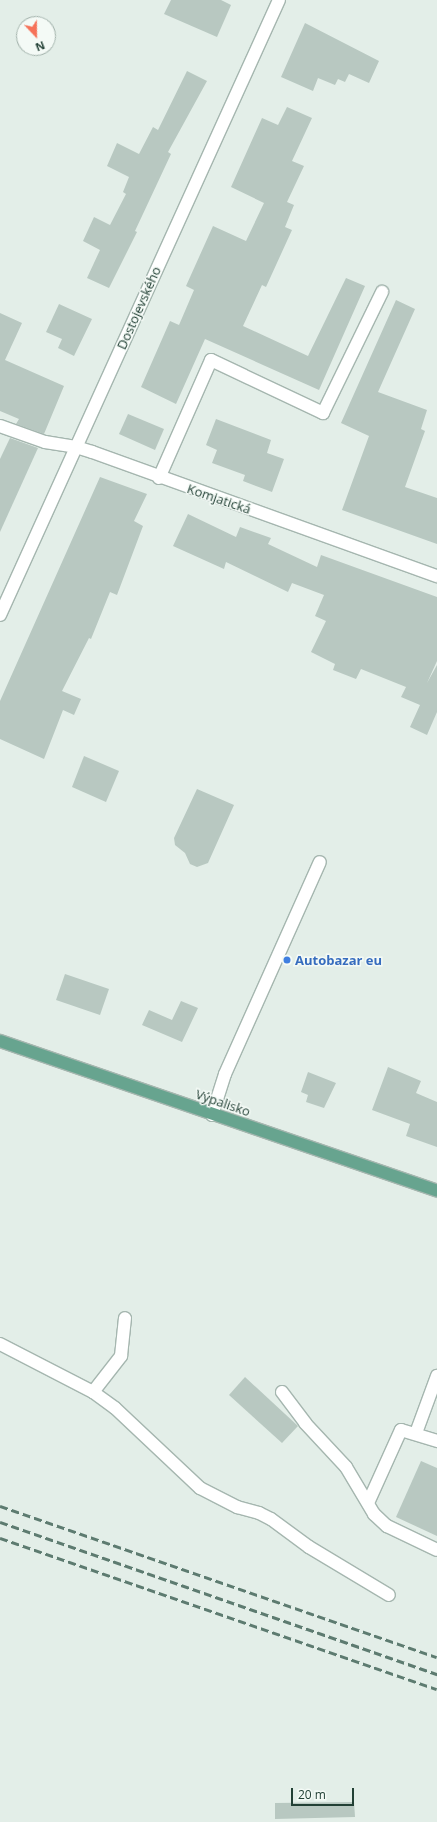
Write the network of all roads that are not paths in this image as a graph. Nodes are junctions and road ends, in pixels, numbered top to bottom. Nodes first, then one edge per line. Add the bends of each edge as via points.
1 (279, 0) edge
2 (382, 292) dead end
3 (0, 426) edge
4 (76, 447) junction
5 (159, 478) junction
6 (436, 572) edge
7 (0, 615) edge
8 (320, 862) dead end
9 (0, 1042) edge
10 (212, 1115) junction
11 (437, 1191) edge
12 (125, 1318) dead end
13 (0, 1344) edge
14 (437, 1376) edge
15 (93, 1392) junction
16 (282, 1392) dead end
17 (416, 1433) junction
18 (437, 1441) edge
19 (368, 1503) junction
20 (437, 1550) edge
21 (389, 1595) dead end

1 - 4 street, Dostojevského
2 - 5 street via 323,413 212,360
3 - 4 street, Komjatická via 45,442
4 - 5 street, Komjatická
4 - 7 street, Dostojevského
5 - 6 street, Komjatická
8 - 10 street via 225,1074
9 - 10 main road, Výpalisko
10 - 11 main road, Výpalisko
12 - 15 street via 121,1356
13 - 15 street
14 - 17 street
15 - 21 street via 115,1408 200,1488 237,1508 259,1513 271,1519 309,1547
16 - 19 street via 305,1423 346,1467
17 - 18 street
17 - 19 street via 401,1430
19 - 20 street via 387,1526

